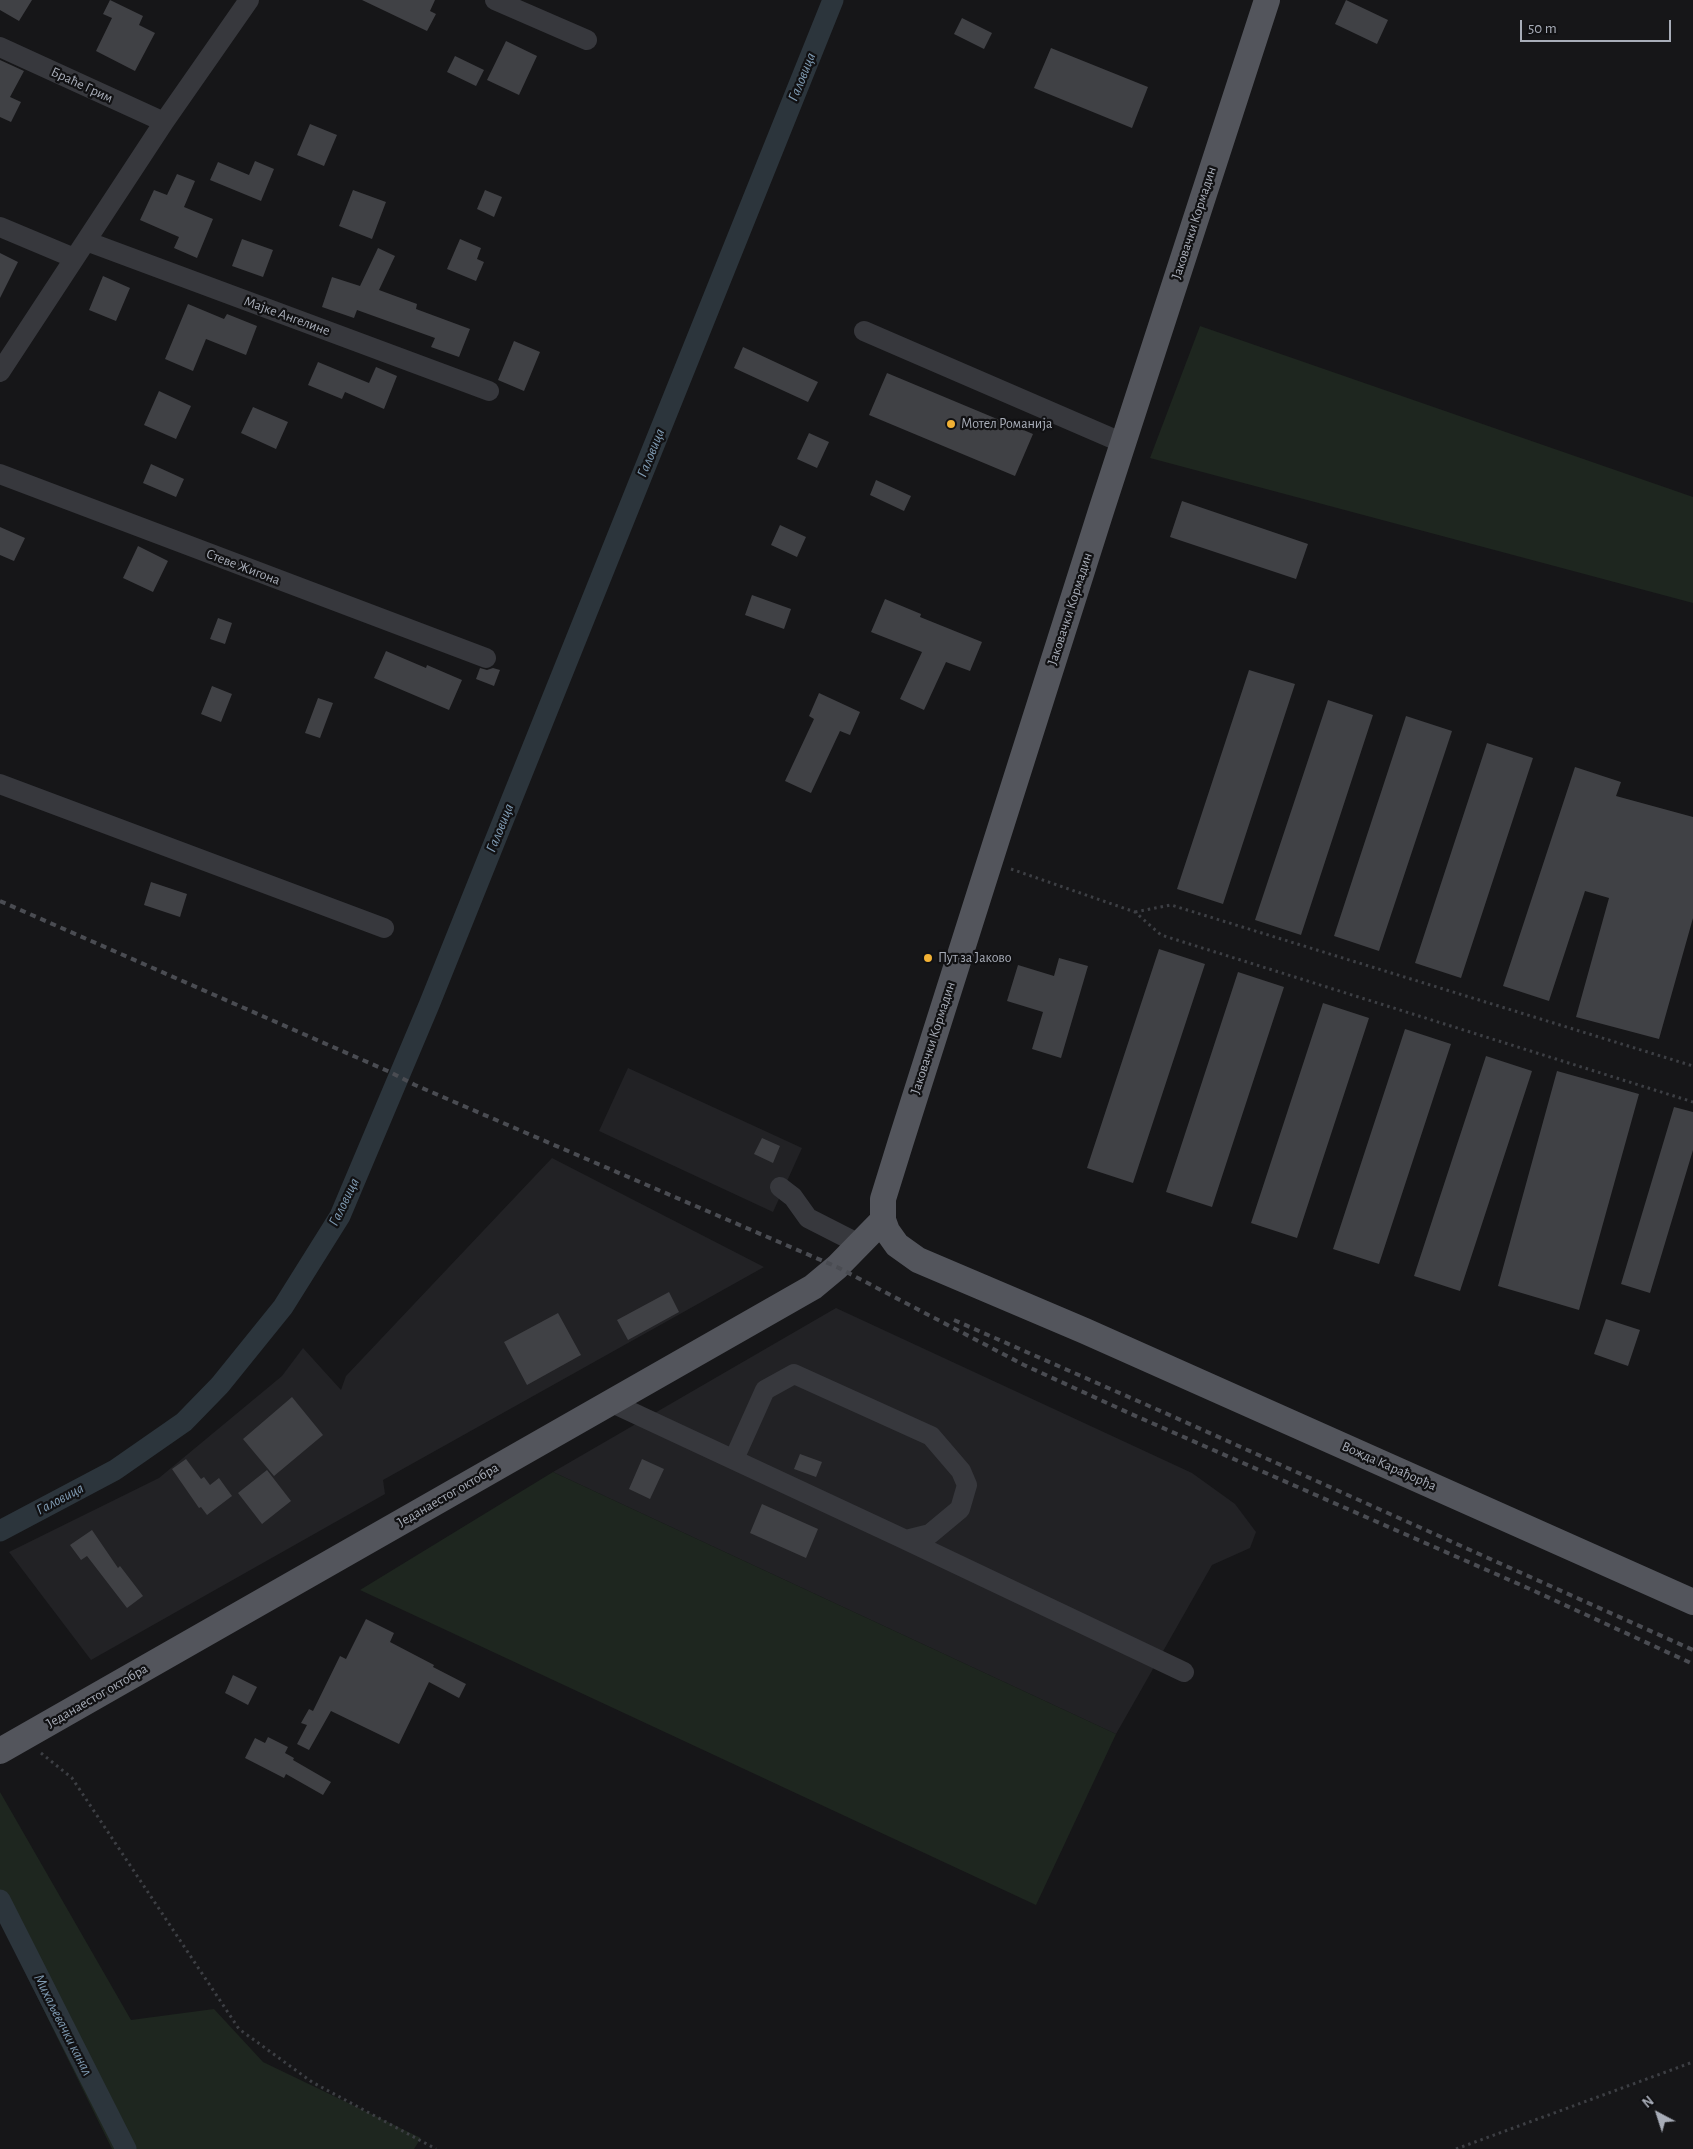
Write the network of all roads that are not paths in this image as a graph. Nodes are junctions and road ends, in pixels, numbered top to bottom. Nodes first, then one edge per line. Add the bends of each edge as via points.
1 (249, 0) edge
2 (496, 0) edge
3 (1267, 0) edge
4 (587, 40) dead end
5 (0, 47) edge
6 (164, 122) junction
7 (0, 227) edge
8 (86, 241) junction
9 (74, 258) junction
10 (864, 332) dead end
11 (0, 372) edge
12 (489, 391) dead end
13 (1123, 443) junction
14 (0, 474) edge
15 (486, 658) dead end
16 (0, 784) edge
17 (384, 928) dead end
18 (780, 1186) dead end
19 (883, 1220) junction
20 (859, 1244) junction
21 (610, 1402) junction
22 (734, 1459) junction
23 (906, 1540) junction
24 (1693, 1602) edge
25 (1184, 1672) dead end
26 (0, 1752) edge

1 - 6 street
2 - 4 street
3 - 13 main road, Јаковачки Кормадин
5 - 6 street, Браће Грим
6 - 8 street
7 - 9 street
8 - 9 street
8 - 12 street, Мајке Ангелине
9 - 11 street
10 - 13 street
13 - 19 main road, Јаковачки Кормадин via 885,1191
14 - 15 street, Стеве Жигона
16 - 17 street
18 - 20 street via 793,1197 808,1218
19 - 20 main road, Једанаестог октобра
19 - 24 main road, Вожда Карађорђа via 897,1245 918,1260
20 - 21 main road, Једанаестог октобра via 813,1286
21 - 22 street
21 - 26 main road, Једанаестог октобра
22 - 23 street
22 - 23 street via 765,1390 794,1374 931,1436 960,1471 967,1485 960,1510 930,1534
23 - 25 street

